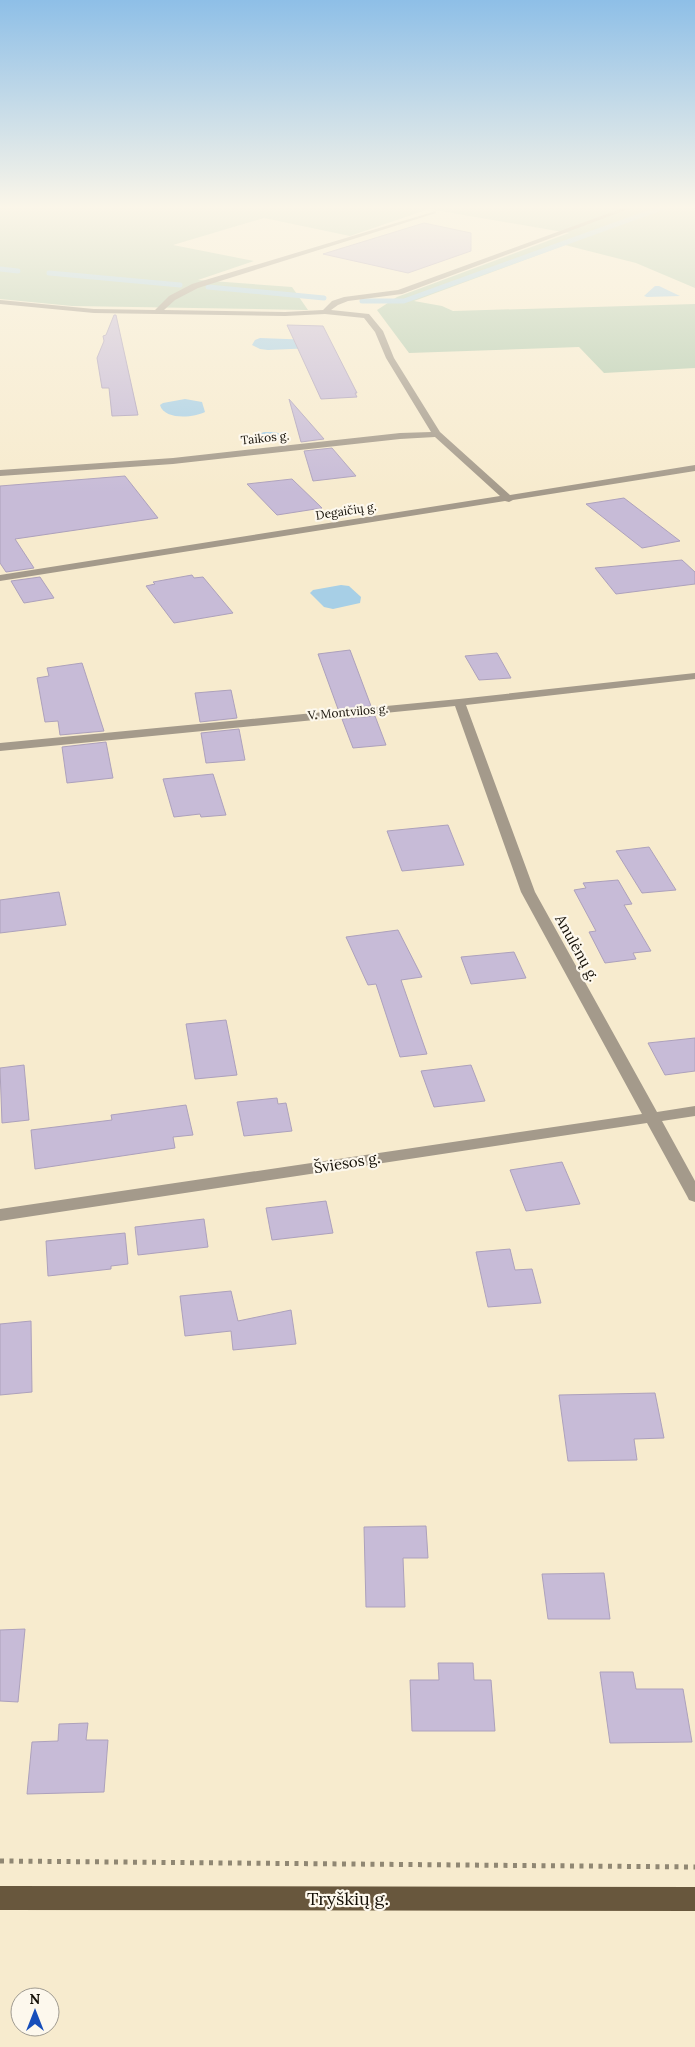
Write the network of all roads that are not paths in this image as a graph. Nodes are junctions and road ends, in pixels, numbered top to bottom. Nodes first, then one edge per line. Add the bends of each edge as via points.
1 (6, 303) edge
2 (167, 303) edge
3 (337, 303) edge
4 (157, 312) junction
5 (325, 312) junction
6 (437, 434) junction
7 (695, 468) edge
8 (0, 473) edge
9 (509, 499) junction
10 (0, 578) edge
11 (695, 676) edge
12 (459, 702) junction
13 (0, 747) edge
14 (695, 1111) edge
15 (651, 1117) junction
16 (695, 1196) edge
17 (0, 1215) edge
18 (0, 1898) edge
19 (695, 1899) edge

1 - 4 street via 94,311
2 - 4 street
3 - 5 street
4 - 5 street
5 - 6 street via 366,316 379,331 390,358
6 - 8 street, Taikos g. via 173,461
6 - 9 street
7 - 9 street, Degaičių g.
9 - 10 street, Degaičių g.
11 - 12 street, V. Montvilos g.
12 - 13 street, V. Montvilos g.
12 - 15 street, Anulėnų g. via 528,892
14 - 15 street, Šviesos g.
15 - 16 street, Anulėnų g.
15 - 17 street, Šviesos g.
18 - 19 main road, Tryškių g.

